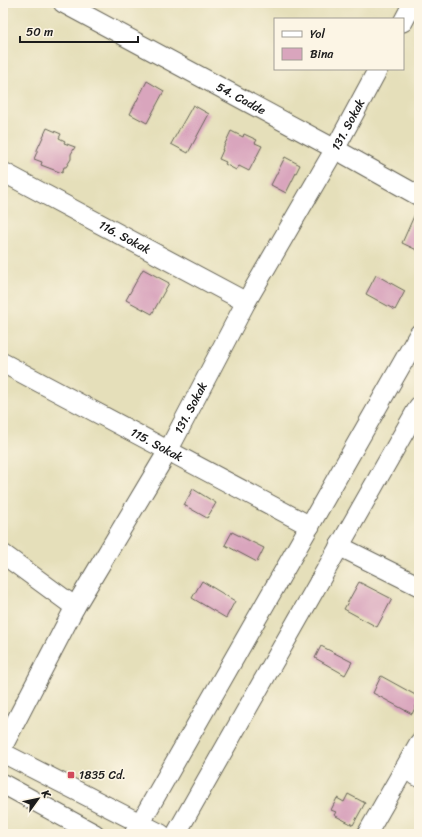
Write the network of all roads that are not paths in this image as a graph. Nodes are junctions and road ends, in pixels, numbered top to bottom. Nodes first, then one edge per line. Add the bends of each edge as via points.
1 (63, 3) edge
2 (413, 3) edge
3 (404, 20) edge
4 (377, 70) edge
5 (335, 149) junction
6 (3, 172) edge
7 (419, 196) edge
8 (246, 302) junction
9 (419, 334) edge
10 (3, 363) edge
11 (419, 406) edge
12 (168, 451) junction
13 (310, 526) junction
14 (339, 546) junction
15 (3, 554) edge
16 (419, 586) edge
17 (75, 607) junction
18 (419, 743) edge
19 (3, 746) edge
20 (3, 753) edge
21 (412, 773) edge
22 (3, 784) edge
23 (137, 829) edge
24 (95, 834) edge
25 (161, 834) edge
26 (176, 834) edge
27 (367, 834) edge

1 - 5 street, 54. Cadde
2 - 3 street
4 - 5 street, 131. Sokak
5 - 7 street, 54. Cadde
5 - 8 street, 131. Sokak
6 - 8 street, 116. Sokak
8 - 12 street, 131. Sokak
9 - 13 street
10 - 12 street, 115. Sokak
11 - 14 street
12 - 13 street, 115. Sokak
12 - 17 street, 131. Sokak
13 - 23 street
14 - 16 street
14 - 26 street
15 - 17 street
17 - 19 street, 131. Sokak
18 - 21 street
20 - 23 street
21 - 27 street
22 - 24 street
23 - 25 street

